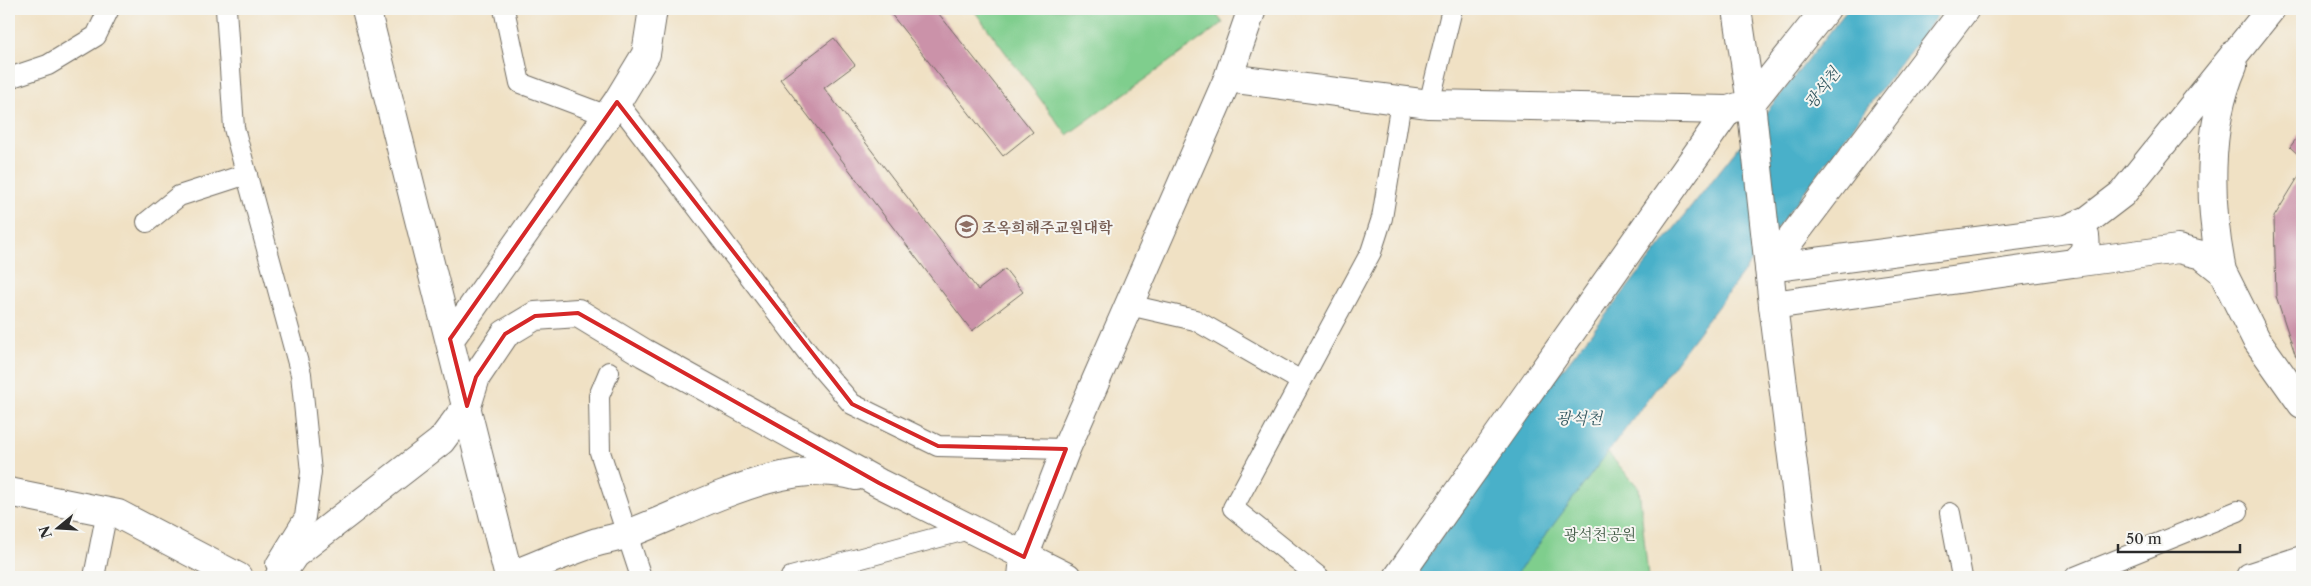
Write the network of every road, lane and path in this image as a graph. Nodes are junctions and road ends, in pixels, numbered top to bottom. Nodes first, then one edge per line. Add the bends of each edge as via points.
1 (109, 9) edge
2 (226, 9) edge
3 (366, 9) edge
4 (504, 9) edge
5 (653, 9) edge
6 (1252, 9) edge
7 (1452, 9) edge
8 (1738, 9) edge
9 (1826, 9) edge
10 (1966, 9) edge
11 (2271, 9) edge
12 (2243, 44) junction
13 (9, 78) edge
14 (1228, 78) junction
15 (1401, 102) junction
16 (1429, 104) junction
17 (613, 109) junction
18 (1744, 110) junction
19 (247, 174) junction
20 (147, 222) dead end
21 (2068, 229) junction
22 (1767, 255) junction
23 (2073, 263) junction
24 (2222, 271) junction
25 (1773, 305) junction
26 (1129, 306) junction
27 (450, 338) junction
28 (609, 372) dead end
29 (1302, 381) junction
30 (2302, 404) edge
31 (467, 406) junction
32 (1066, 449) junction
33 (879, 483) junction
34 (9, 492) edge
35 (2238, 510) dead end
36 (107, 511) junction
37 (1950, 513) dead end
38 (969, 529) junction
39 (627, 534) junction
40 (2302, 560) edge
41 (1023, 567) edge
42 (2115, 570) edge
43 (94, 577) edge
44 (238, 577) edge
45 (268, 577) edge
46 (279, 577) edge
47 (504, 577) edge
48 (641, 577) edge
49 (791, 577) edge
50 (1067, 577) edge
51 (1319, 577) edge
52 (1398, 577) edge
53 (1807, 577) edge
54 (1962, 577) edge
55 (2076, 577) edge
56 (2250, 577) edge

1 - 13 street via 96,36 48,65
2 - 19 street via 234,128
3 - 27 street
4 - 17 street via 520,83
5 - 17 street via 646,54
6 - 14 street
7 - 16 street
8 - 18 street
9 - 18 street
10 - 22 street
11 - 12 street
12 - 21 street via 2122,194 2088,220
12 - 24 street via 2218,116 2213,170 2214,233
14 - 15 street
14 - 26 street
15 - 16 street
15 - 29 street via 1382,218 1371,252
16 - 18 street
17 - 27 street
17 - 32 street via 852,404 938,446
18 - 22 street
18 - 52 street
19 - 20 street via 179,196
19 - 45 street via 301,374 311,472 305,517
21 - 22 street
21 - 23 street via 2077,229 2085,236 2087,247
22 - 25 street
23 - 24 street via 2178,249 2202,255
23 - 25 street
24 - 30 street via 2256,339
25 - 53 street
26 - 29 street via 1195,320
26 - 32 street
27 - 31 street
28 - 39 street via 599,396 600,452
29 - 51 street via 1233,508
31 - 33 street via 476,377 505,334 535,316 578,314
31 - 46 street via 441,441 294,555
31 - 47 street via 503,549
32 - 41 street
33 - 38 street
33 - 39 street via 840,472 795,474 746,486
34 - 36 street
35 - 42 street
36 - 43 street
36 - 44 street
37 - 54 street
38 - 41 street
38 - 49 street
39 - 47 street
39 - 48 street
40 - 56 street
41 - 50 street
42 - 55 street

